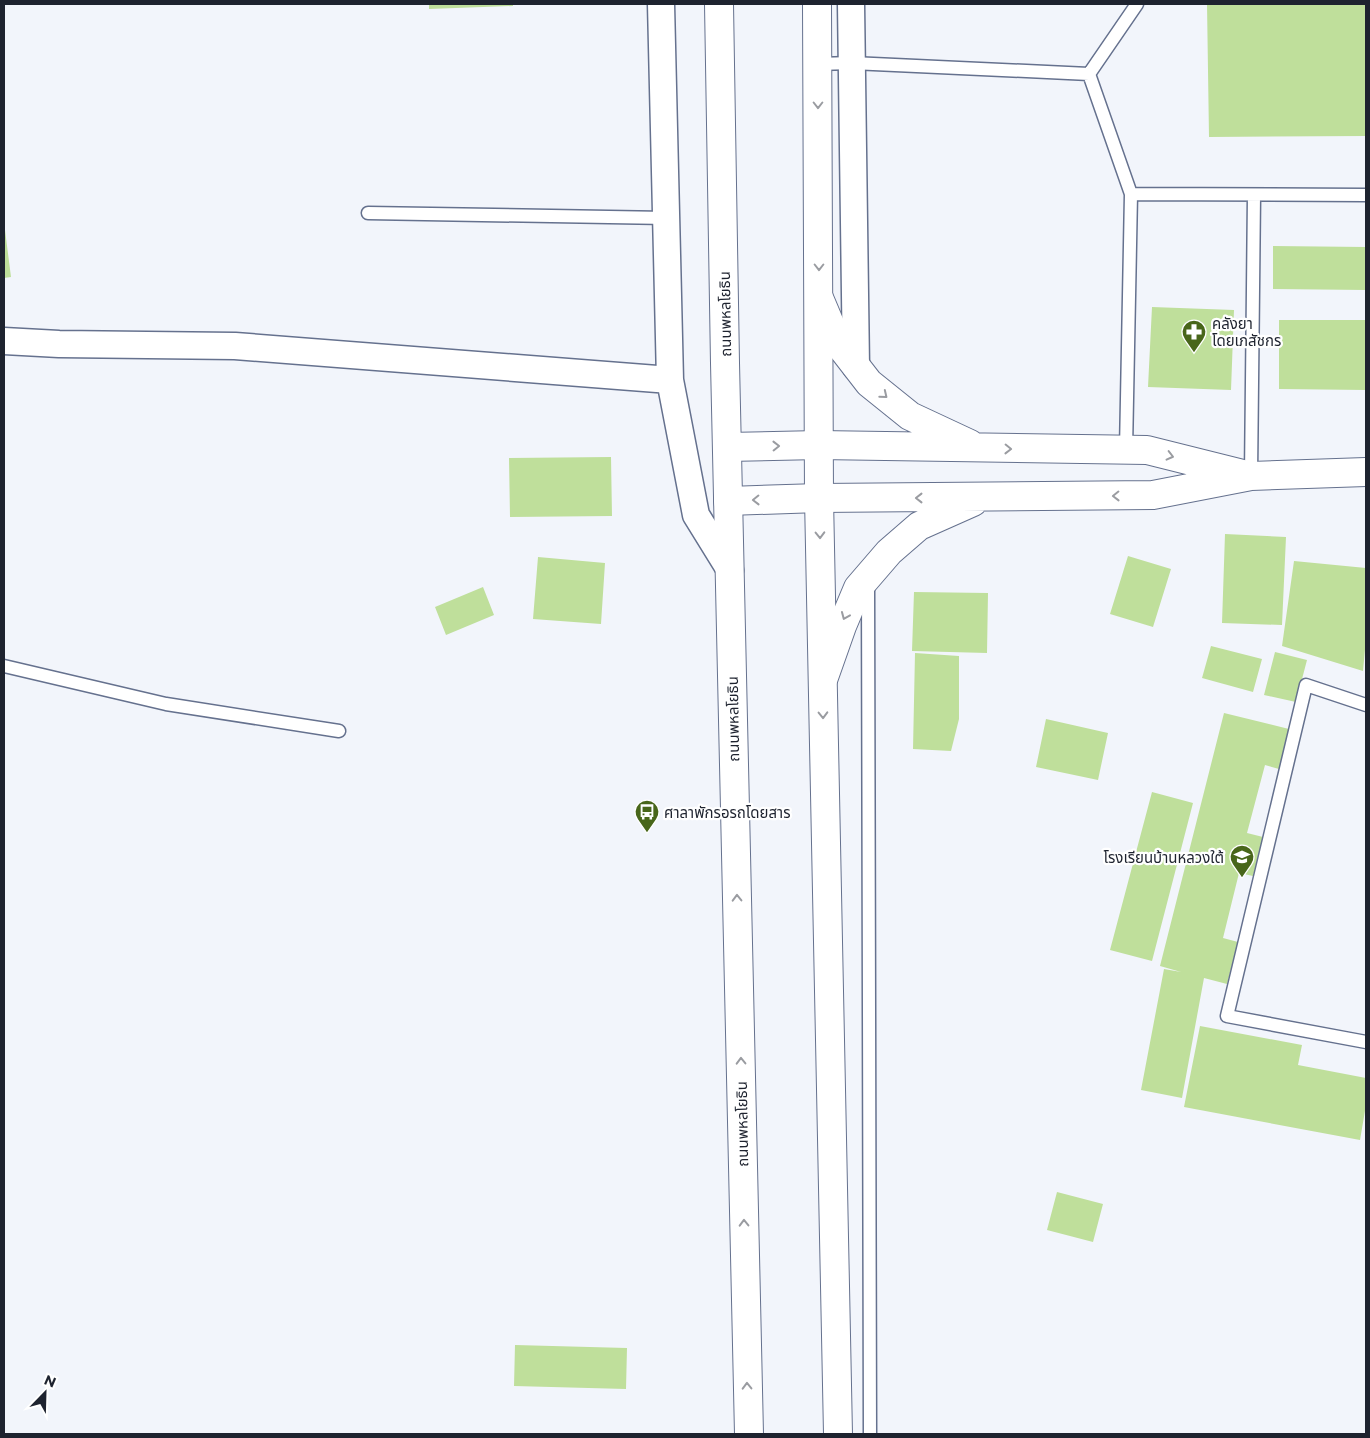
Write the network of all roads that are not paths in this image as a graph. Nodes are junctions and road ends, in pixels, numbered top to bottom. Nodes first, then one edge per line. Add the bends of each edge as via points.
1 (661, 4) edge
2 (719, 4) edge
3 (817, 4) edge
4 (851, 4) edge
5 (1138, 4) edge
6 (852, 63) junction
7 (817, 64) junction
8 (1088, 74) junction
9 (1131, 194) junction
10 (1254, 195) junction
11 (1366, 195) edge
12 (368, 214) dead end
13 (667, 218) junction
14 (819, 298) junction
15 (4, 342) edge
16 (856, 367) junction
17 (670, 380) junction
18 (818, 445) junction
19 (727, 447) junction
20 (978, 448) junction
21 (1126, 450) junction
22 (1366, 472) edge
23 (1251, 476) junction
24 (983, 497) junction
25 (819, 498) junction
26 (728, 501) junction
27 (730, 570) junction
28 (868, 576) junction
29 (4, 666) edge
30 (823, 680) junction
31 (1366, 705) edge
32 (340, 731) dead end
33 (1366, 1042) edge
34 (748, 1434) edge
35 (838, 1434) edge
36 (870, 1434) edge

1 - 13 street
2 - 19 main road, ถนนพหลโยธิน
3 - 7 main road
4 - 6 street
5 - 8 lane
6 - 7 lane
6 - 8 lane
6 - 16 street
7 -> 14 main road
8 - 9 lane
9 - 10 lane
9 - 21 lane
10 - 11 lane
10 - 23 lane
12 - 13 lane
13 - 17 street
14 - 16 main road via 838,344
14 - 18 main road
15 - 17 street via 235,346
16 -> 20 main road via 869,383 910,416
17 - 27 street via 696,515
19 -> 18 main road
18 - 20 main road
18 - 25 main road
19 - 26 main road, ถนนพหลโยธิน
20 -> 21 main road
21 -> 23 main road via 1147,450
22 - 23 main road
23 -> 24 main road via 1153,495
24 -> 25 main road
24 - 28 main road via 919,526
25 -> 26 main road
25 -> 30 main road
26 - 27 main road, ถนนพหลโยธิน
34 -> 27 main road, ถนนพหลโยธิน
28 -> 30 main road via 858,588
28 - 36 lane
29 - 32 lane via 166,704
30 -> 35 main road
31 - 33 lane via 1306,685 1228,1016

